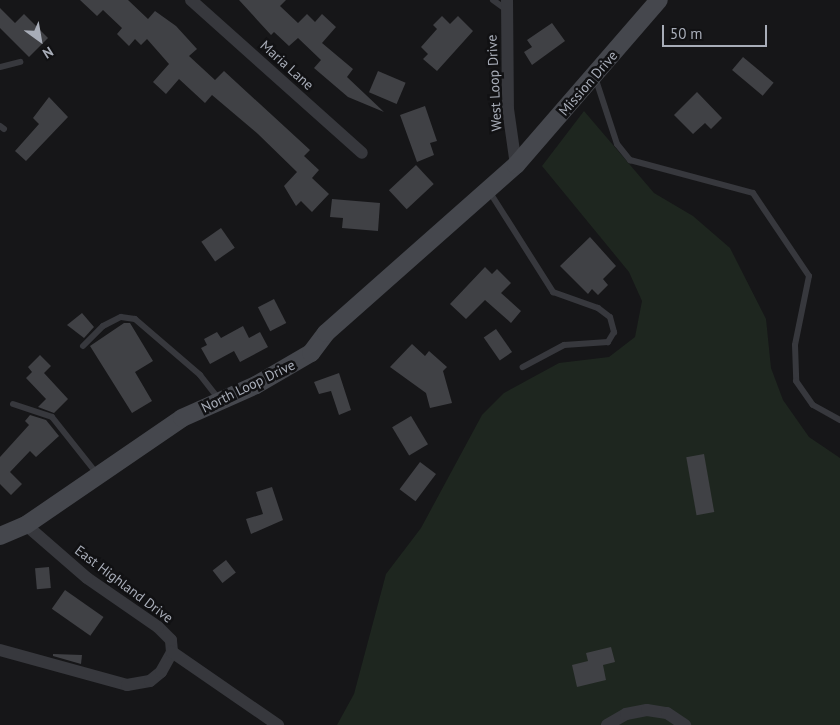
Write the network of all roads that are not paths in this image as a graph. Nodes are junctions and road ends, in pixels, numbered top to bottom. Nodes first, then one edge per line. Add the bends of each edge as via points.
1 (191, 0) edge
2 (493, 0) edge
3 (659, 0) edge
4 (508, 4) edge
5 (20, 62) dead end
6 (0, 67) edge
7 (594, 76) junction
8 (362, 153) dead end
9 (516, 165) junction
10 (489, 191) junction
11 (83, 346) dead end
12 (523, 367) dead end
13 (220, 400) junction
14 (13, 404) dead end
15 (840, 420) edge
16 (99, 476) junction
17 (26, 524) junction
18 (0, 536) edge
19 (0, 650) edge
20 (172, 652) junction
21 (278, 725) edge
22 (607, 725) edge
23 (685, 725) edge

1 - 8 street, Maria Lane
2 - 4 lane
3 - 7 street, Mission Drive
4 - 9 street, West Loop Drive via 508,109
5 - 6 lane
7 - 9 street, Mission Drive
7 - 15 lane via 617,144 630,160 753,193 809,276 795,344 796,381 813,404
9 - 10 street, North Loop Drive
10 - 12 lane via 553,292 598,308 610,317 614,332 608,342 564,345
10 - 13 street, North Loop Drive via 326,333 311,353 256,386
11 - 13 lane via 102,326 121,317 135,319 200,375
13 - 16 street, North Loop Drive via 182,418
14 - 16 lane via 52,417
16 - 17 street, North Loop Drive
17 - 18 street, North Loop Drive
17 - 20 street, East Highland Drive via 87,578 158,627 171,640
19 - 20 street via 127,685 150,680 161,672
20 - 21 street, East Highland Drive
22 - 23 street via 626,714 657,710

